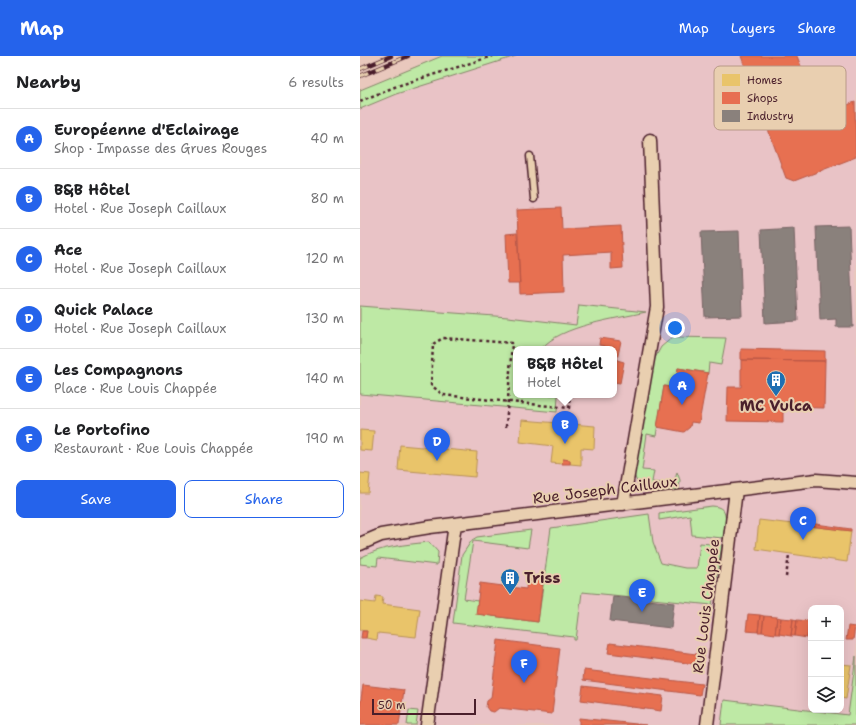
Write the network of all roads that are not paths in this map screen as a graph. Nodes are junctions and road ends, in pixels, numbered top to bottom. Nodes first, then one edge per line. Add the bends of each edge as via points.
1 (650, 140) dead end
2 (530, 156) dead end
3 (534, 199) dead end
4 (856, 483) edge
5 (736, 490) junction
6 (623, 504) junction
7 (455, 524) junction
8 (360, 544) edge
9 (427, 725) edge
10 (707, 725) edge

1 - 6 street via 657,307
2 - 3 lane
4 - 5 street, Rue Joseph Caillaux via 816,480
5 - 6 street, Rue Joseph Caillaux
5 - 10 street, Rue Louis Chappée
6 - 7 street, Rue Joseph Caillaux
7 - 8 street, Rue Joseph Caillaux via 381,535
7 - 9 street

